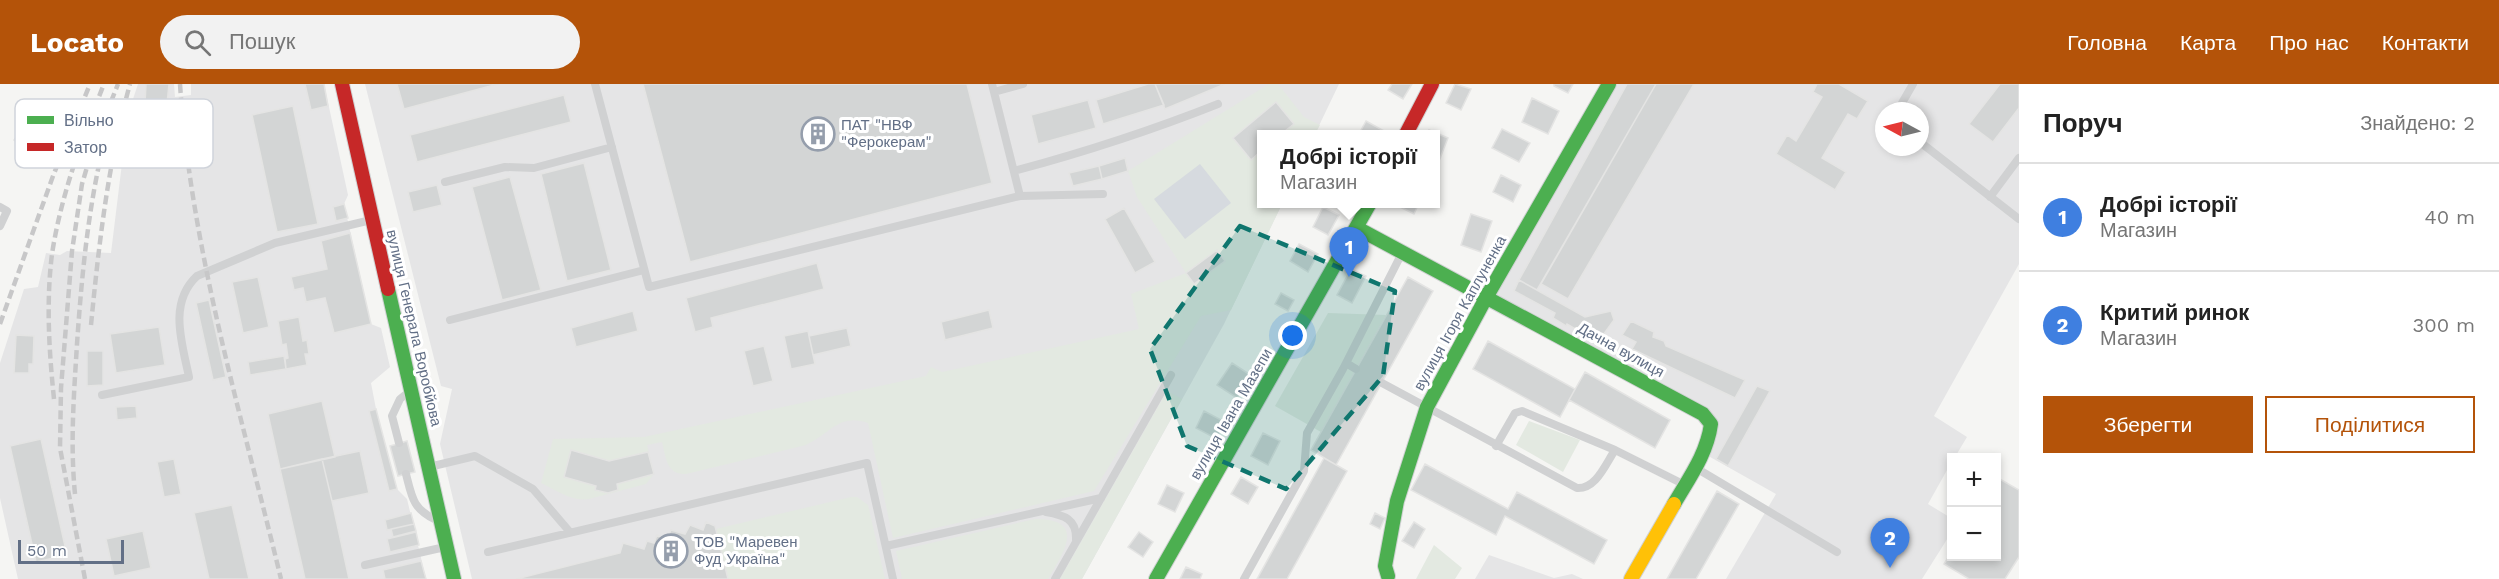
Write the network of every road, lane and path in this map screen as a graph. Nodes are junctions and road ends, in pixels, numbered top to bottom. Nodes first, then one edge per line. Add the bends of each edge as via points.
1 (342, 84) edge
2 (595, 84) edge
3 (1023, 84) edge
4 (1432, 84) edge
5 (1609, 84) edge
6 (1913, 84) edge
7 (993, 88) edge
8 (1903, 102) edge
9 (1218, 104) dead end
10 (1409, 130) edge
11 (612, 147) junction
12 (1929, 149) edge
13 (2019, 158) edge
14 (1014, 171) junction
15 (445, 182) dead end
16 (1103, 194) dead end
17 (1020, 196) junction
18 (1990, 197) junction
19 (0, 207) edge
20 (1368, 208) edge
21 (372, 219) junction
22 (2019, 219) edge
23 (0, 226) edge
24 (1357, 228) junction
25 (1402, 252) junction
26 (645, 270) junction
27 (1487, 296) junction
28 (450, 320) dead end
29 (1346, 363) junction
30 (1356, 369) dead end
31 (1171, 375) dead end
32 (1382, 383) dead end
33 (411, 390) junction
34 (102, 395) dead end
35 (1427, 408) junction
36 (399, 443) dead end
37 (1496, 446) junction
38 (1615, 450) junction
39 (428, 467) junction
40 (1695, 467) junction
41 (406, 474) dead end
42 (1685, 485) junction
43 (1101, 498) junction
44 (1040, 512) junction
45 (440, 522) junction
46 (569, 531) junction
47 (1076, 542) junction
48 (886, 546) junction
49 (446, 547) junction
50 (488, 552) dead end
51 (1838, 552) dead end
52 (365, 565) dead end
53 (1388, 576) dead end
54 (454, 579) edge
55 (893, 579) edge
56 (1055, 579) edge
57 (1156, 579) edge
58 (1244, 579) edge
59 (1631, 579) edge

1 - 21 street, вулиця Генерала Воробйова
2 - 11 lane
3 - 7 lane
4 - 10 street
5 - 27 street, вулиця Ігоря Каплуненка
6 - 8 lane
7 - 14 lane
9 - 14 lane via 1154,130
11 - 15 lane via 534,168 505,167
11 - 26 lane
12 - 18 lane
13 - 18 lane
14 - 17 lane
16 - 17 lane
17 - 26 lane via 649,286
18 - 22 lane
19 - 23 lane via 7,211
20 - 24 street, вулиця Івана Мазепи
21 - 33 street, вулиця Генерала Воробйова
21 - 34 lane via 275,243 197,276 182,295 179,314 189,377
24 - 25 street, Дачна вулиця
24 - 57 street, вулиця Івана Мазепи
25 - 27 street, Дачна вулиця
25 - 29 lane
26 - 28 lane
27 - 35 street, вулиця Ігоря Каплуненка
27 - 40 street, Дачна вулиця via 1703,414 1711,424 1709,438
29 - 30 lane
29 - 58 lane via 1307,434 1304,471
31 - 43 lane
32 - 35 lane
33 - 36 lane via 400,399 392,416
33 - 39 street, вулиця Генерала Воробйова
35 - 37 lane
35 - 53 street, вулиця Ігоря Каплуненка via 1397,501 1385,566
37 - 38 lane via 1515,413 1522,411
37 - 38 lane via 1576,488 1585,489
38 - 42 lane
39 - 45 street, вулиця Генерала Воробйова
39 - 46 lane via 475,456 533,489
40 - 42 street, Дачна вулиця
40 - 51 lane
41 - 45 lane via 418,508
42 - 59 street, Дачна вулиця
43 - 44 lane
43 - 47 lane
44 - 47 lane via 1068,518 1076,531
44 - 48 lane
45 - 49 street, вулиця Генерала Воробйова
46 - 48 lane via 867,463
46 - 50 lane
47 - 56 lane
48 - 55 lane
49 - 52 lane
49 - 54 street, вулиця Генерала Воробйова

